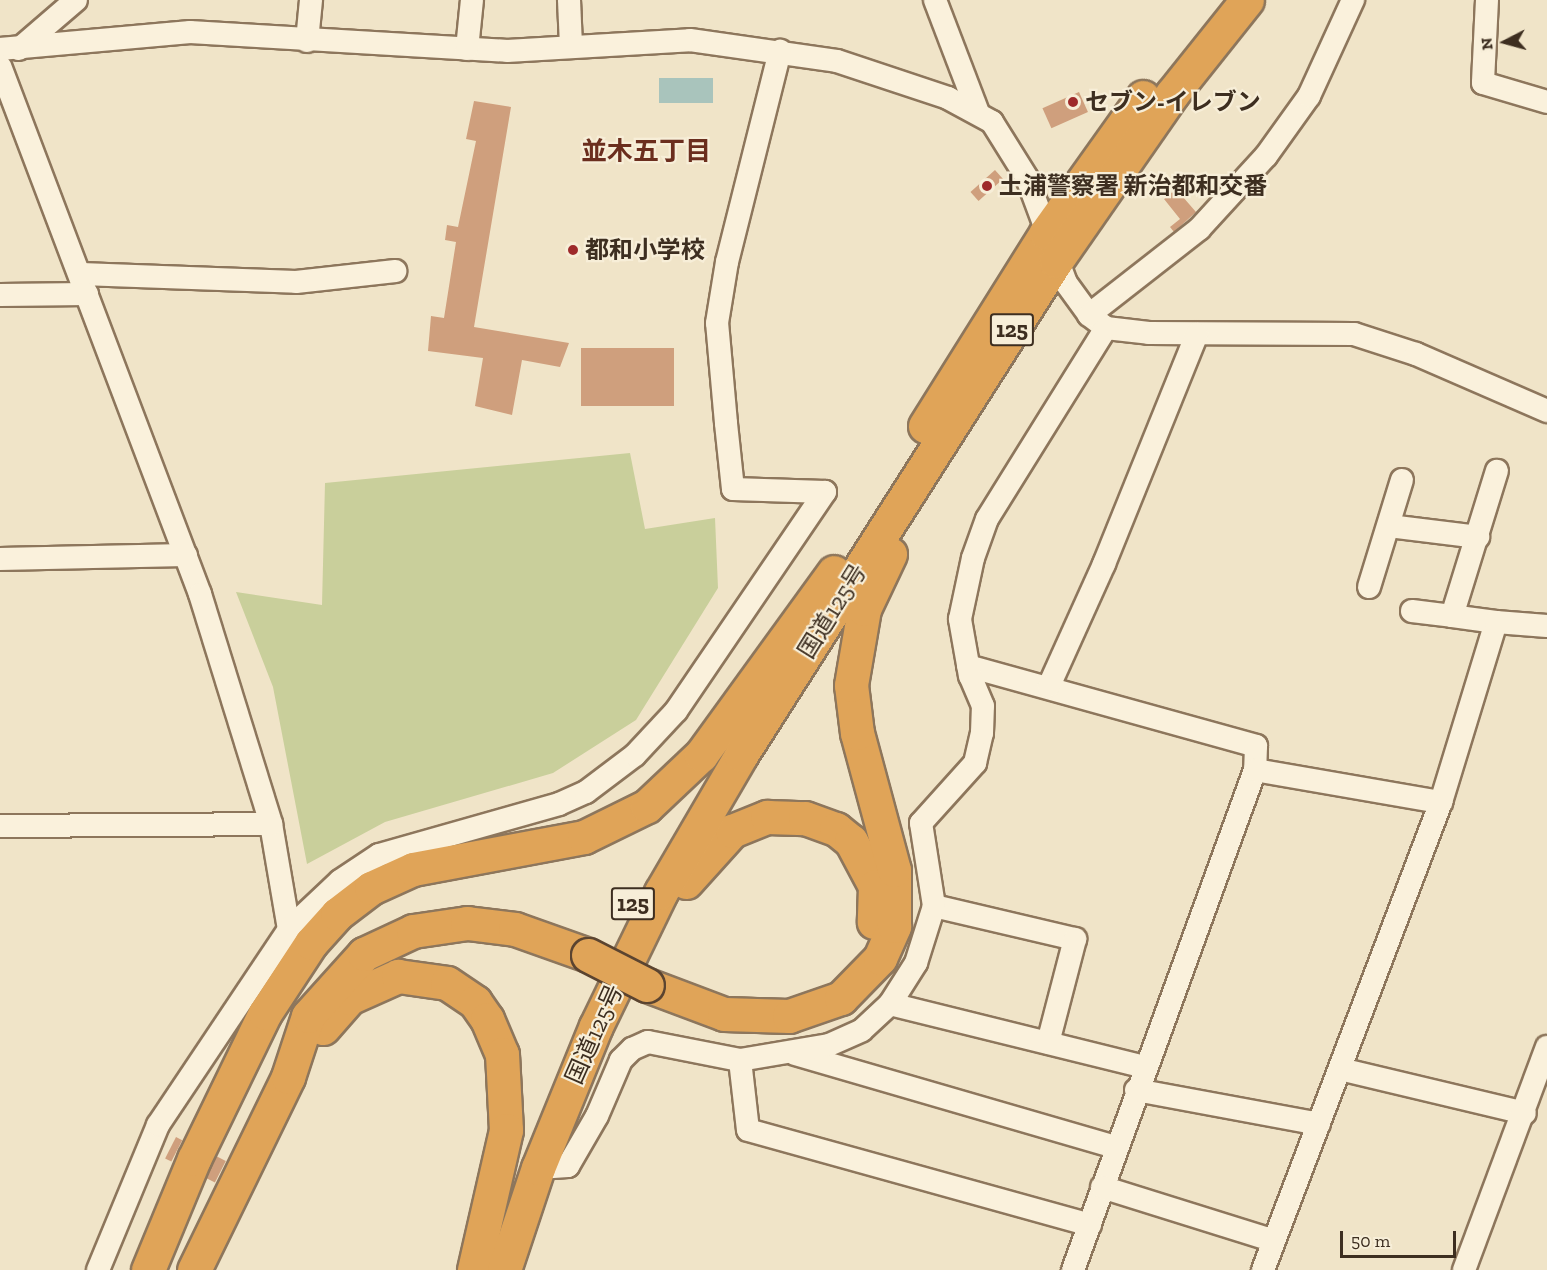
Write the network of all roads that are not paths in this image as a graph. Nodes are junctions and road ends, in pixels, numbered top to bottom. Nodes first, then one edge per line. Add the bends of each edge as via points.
1 (76, 0) edge
2 (310, 0) edge
3 (472, 0) edge
4 (570, 0) edge
5 (935, 0) edge
6 (1221, 0) edge
7 (1247, 0) edge
8 (1353, 0) edge
9 (1487, 0) edge
10 (307, 42) junction
11 (571, 46) junction
12 (9, 49) edge
13 (467, 49) junction
14 (780, 51) junction
15 (0, 66) edge
16 (1547, 102) edge
17 (976, 110) junction
18 (1051, 247) junction
19 (395, 271) dead end
20 (84, 284) junction
21 (0, 295) edge
22 (1098, 322) junction
23 (1197, 334) junction
24 (968, 400) junction
25 (1547, 411) edge
26 (1497, 471) dead end
27 (1402, 480) dead end
28 (1389, 526) junction
29 (1478, 537) junction
30 (186, 555) junction
31 (0, 559) edge
32 (838, 566) junction
33 (1369, 587) dead end
34 (1412, 611) dead end
35 (1452, 616) junction
36 (1496, 622) junction
37 (1547, 626) edge
38 (968, 666) junction
39 (1048, 686) junction
40 (1255, 770) junction
41 (1441, 802) junction
42 (271, 824) junction
43 (0, 826) edge
44 (934, 906) junction
45 (289, 929) junction
46 (591, 948) junction
47 (650, 977) junction
48 (890, 1004) junction
49 (596, 1026) junction
50 (1048, 1044) junction
51 (1547, 1047) edge
52 (788, 1052) junction
53 (247, 1058) junction
54 (740, 1060) junction
55 (1144, 1067) junction
56 (1340, 1069) junction
57 (288, 1077) junction
58 (1540, 1089) edge
59 (1136, 1090) junction
60 (1525, 1113) junction
61 (1318, 1124) junction
62 (1115, 1147) junction
63 (538, 1168) junction
64 (1102, 1187) junction
65 (1090, 1225) junction
66 (1274, 1241) junction
67 (98, 1270) edge
68 (148, 1270) edge
69 (194, 1270) edge
70 (474, 1270) edge
71 (483, 1270) edge
72 (504, 1270) edge
73 (1073, 1270) edge
74 (1263, 1270) edge
75 (1464, 1270) edge

1 - 12 street
2 - 10 street
3 - 13 street
4 - 11 street
5 - 17 street
6 - 18 highway, 国道125号 / 125 via 1113,136
7 - 18 highway, 国道125号 / 125
8 - 22 street via 1309,96 1266,156 1198,229
9 - 16 street via 1483,83
10 - 12 street via 190,32
10 - 13 street
11 - 13 street
11 - 14 street via 690,40
14 - 17 street via 837,61
14 - 45 street via 727,262 717,323 726,423 733,489 825,492 676,711 635,755 586,792 559,804 380,855 340,880
15 - 20 street
17 - 18 street via 1014,152
18 - 22 street
18 - 24 highway, 国道125号 / 125
18 - 32 highway, 国道125号 / 125
19 - 20 street via 296,282
20 - 21 street
20 - 30 street
22 - 23 street
22 - 38 street via 987,519 973,558 960,619
23 - 25 street via 1354,334 1416,354
23 - 39 street via 1104,564
24 - 47 highway via 875,584 856,639 851,685 857,733 890,848 896,890 894,926 880,958 841,998 789,1016 724,1014
24 - 49 highway, 国道125号 / 125 via 741,755 661,892
26 - 29 street
27 - 28 street
28 - 29 street
28 - 33 street
29 - 35 street
30 - 31 street
30 - 42 street
32 - 53 highway via 701,755 666,791 628,818 584,837 435,863 371,888 311,943 265,1012
32 - 71 highway, 国道125号 / 125 via 685,810 620,930 519,1165
34 - 35 street
35 - 36 street
36 - 37 street
36 - 41 street
38 - 39 street
38 - 44 street via 983,706 975,763 921,823
39 - 40 street via 1246,740 1256,746
40 - 41 street
40 - 55 street
41 - 56 street
42 - 43 street
42 - 45 street
44 - 48 street via 916,963
44 - 50 street via 1076,939
45 - 67 street via 158,1125
46 - 47 highway, bridge
46 - 53 highway via 532,917 488,909 449,908 407,915 374,928 343,950
46 - 57 highway via 490,924 427,927 394,937 348,967 320,998 293,1051
47 - 49 highway via 745,1000 784,998 820,988 848,968 869,938 876,904 867,865 851,841 836,829 805,818 767,817 732,831 697,866
48 - 50 street
48 - 52 street via 862,1030 837,1041
49 - 63 highway, 国道125号 / 125
50 - 55 street
51 - 58 street
52 - 54 street
52 - 62 street
53 - 68 highway via 194,1159
54 - 63 street via 648,1042 632,1049 621,1060 597,1116 568,1166
54 - 65 street via 748,1130
55 - 59 street
56 - 60 street
56 - 61 street
57 - 69 highway
57 - 70 highway via 334,1011 381,980 398,976 432,979 475,1002 502,1054 507,1104 506,1130
58 - 60 street
59 - 61 street
59 - 62 street
60 - 75 street
61 - 66 street
62 - 64 street
63 - 72 highway, 国道125号 / 125
64 - 65 street
64 - 66 street
65 - 73 street
66 - 74 street

